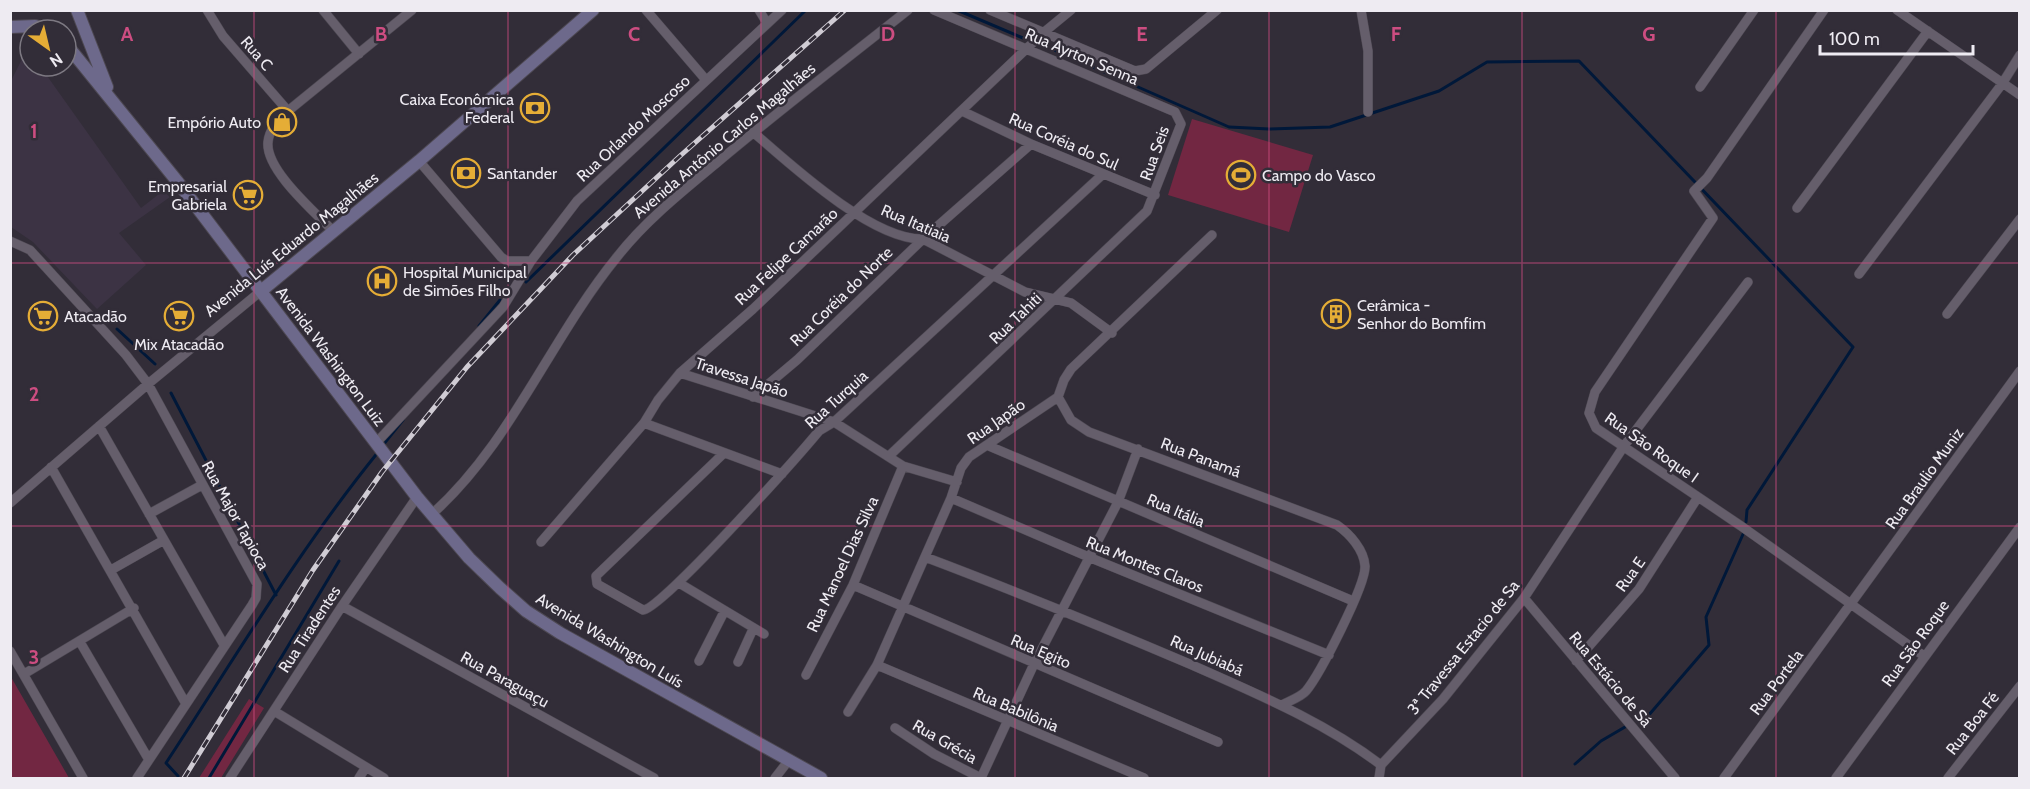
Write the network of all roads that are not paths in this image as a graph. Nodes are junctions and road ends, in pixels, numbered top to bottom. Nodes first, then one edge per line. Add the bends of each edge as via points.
1 (77, 10) edge
2 (207, 10) edge
3 (323, 10) edge
4 (412, 10) edge
5 (593, 10) edge
6 (646, 10) edge
7 (759, 10) edge
8 (782, 10) edge
9 (908, 10) edge
10 (934, 10) edge
11 (990, 10) edge
12 (1071, 10) edge
13 (1217, 10) edge
14 (1361, 10) edge
15 (1754, 10) edge
16 (1824, 10) edge
17 (1898, 10) edge
18 (1918, 10) edge
19 (1912, 20) junction
20 (767, 22) junction
21 (1928, 31) junction
22 (1043, 33) junction
23 (87, 39) junction
24 (1028, 49) junction
25 (359, 54) junction
26 (2019, 55) edge
27 (78, 58) edge
28 (80, 60) junction
29 (706, 80) junction
30 (2002, 84) junction
31 (1700, 87) dead end
32 (2019, 95) edge
33 (112, 99) junction
34 (288, 111) junction
35 (962, 111) junction
36 (1368, 112) dead end
37 (1180, 120) joint
38 (753, 132) junction
39 (1031, 144) junction
40 (419, 161) junction
41 (1102, 175) junction
42 (1155, 195) junction
43 (1797, 208) dead end
44 (854, 212) junction
45 (2019, 219) edge
46 (334, 232) junction
47 (1212, 235) dead end
48 (923, 239) junction
49 (10, 241) edge
50 (531, 261) junction
51 (1859, 274) dead end
52 (991, 276) junction
53 (1748, 282) dead end
54 (261, 291) junction
55 (1057, 298) junction
56 (1947, 314) dead end
57 (1112, 333) junction
58 (2019, 371) edge
59 (680, 372) junction
60 (148, 384) junction
61 (753, 397) junction
62 (1058, 397) junction
63 (834, 422) junction
64 (644, 423) junction
65 (99, 426) junction
66 (989, 446) junction
67 (1624, 446) junction
68 (1138, 449) junction
69 (382, 452) junction
70 (723, 454) junction
71 (889, 456) junction
72 (903, 466) junction
73 (51, 467) junction
74 (782, 474) junction
75 (957, 482) junction
76 (201, 485) junction
77 (417, 497) junction
78 (1698, 497) junction
79 (951, 498) junction
80 (1118, 502) junction
81 (10, 503) edge
82 (149, 514) junction
83 (432, 515) junction
84 (2019, 527) edge
85 (164, 540) junction
86 (541, 542) dead end
87 (925, 557) junction
88 (1091, 558) junction
89 (111, 570) junction
90 (679, 583) junction
91 (853, 585) junction
92 (1524, 598) junction
93 (1353, 601) junction
94 (1853, 603) junction
95 (342, 606) junction
96 (903, 607) junction
97 (134, 608) junction
98 (1064, 609) junction
99 (724, 612) junction
100 (753, 629) junction
101 (764, 634) dead end
102 (80, 642) junction
103 (224, 645) junction
104 (10, 651) edge
105 (1329, 655) junction
106 (1924, 656) junction
107 (699, 661) dead end
108 (1576, 661) junction
109 (738, 662) dead end
110 (1034, 664) junction
111 (878, 665) junction
112 (24, 674) junction
113 (806, 675) dead end
114 (2019, 686) edge
115 (186, 704) junction
116 (1282, 705) junction
117 (274, 711) junction
118 (848, 712) dead end
119 (1008, 722) junction
120 (895, 728) dead end
121 (1218, 742) dead end
122 (149, 760) junction
123 (789, 760) junction
124 (1381, 765) junction
125 (366, 767) junction
126 (83, 778) edge
127 (137, 778) edge
128 (230, 778) edge
129 (359, 778) edge
130 (384, 778) edge
131 (654, 778) edge
132 (775, 778) edge
133 (821, 778) edge
134 (981, 778) edge
135 (1144, 778) edge
136 (1379, 778) edge
137 (1676, 778) edge
138 (1724, 778) edge
139 (1836, 778) edge
140 (1948, 778) edge

1 - 23 main road, Avenida Washington Luiz
2 - 34 street, Rua C via 223,36
3 - 25 street
4 - 25 street
5 - 40 main road, Avenida Luís Eduardo Magalhães
6 - 29 street
7 - 20 street
8 - 20 street, Rua Orlando Moscoso
9 - 38 street, Avenida Antônio Carlos Magalhães
10 - 24 street, Rua Ayrton Senna
11 - 22 street, Rua Ayrton Senna
12 - 22 street, Rua Felipe Camarão
13 - 22 street, Rua Ayrton Senna via 1146,69 1135,71
14 - 36 street via 1368,51
15 - 31 street
16 - 67 street, Rua São Roque I via 1697,188 1695,193 1713,218 1594,392 1589,405 1590,419 1596,429
17 - 19 street
18 - 19 street
19 - 21 street
20 - 29 street, Rua Orlando Moscoso
21 - 30 street
21 - 43 street
22 - 24 street, Rua Felipe Camarão
23 - 28 main road
23 - 33 main road, Avenida Washington Luiz
24 - 35 street, Rua Felipe Camarão
24 - 37 street, Rua Ayrton Senna via 1175,112
25 - 34 street
26 - 30 street
27 - 28 main road, Avenida Washington Luiz
28 - 33 main road, Avenida Washington Luiz
29 - 50 street, Rua Orlando Moscoso via 578,201
30 - 32 street
30 - 51 street
33 - 54 main road, Avenida Washington Luiz
34 - 46 street via 271,133 269,154 282,177
35 - 39 street, Rua Coréia do Sul
35 - 44 street, Rua Felipe Camarão
37 - 42 street, Rua Seis
38 - 44 street, Rua Itatiaia via 826,194
38 - 83 street, Avenida Antônio Carlos Magalhães via 674,199 616,258 484,457
39 - 41 street, Rua Coréia do Sul
39 - 48 street, Rua Coréia do Norte
40 - 46 main road, Avenida Luís Eduardo Magalhães
40 - 50 street via 501,257 507,261
41 - 42 street, Rua Coréia do Sul
41 - 52 street, Rua Turquia
42 - 55 street, Rua Tahiti via 1147,211
44 - 48 street, Rua Itatiaia via 895,233
44 - 59 street, Rua Felipe Camarão via 753,309
45 - 56 street
46 - 54 main road, Avenida Luís Eduardo Magalhães
47 - 57 street, Rua Japão
48 - 52 street, Rua Itatiaia
48 - 61 street, Rua Coréia do Norte
49 - 60 street, Rua Major Tapioca via 30,250
50 - 69 street, Rua Orlando Moscoso via 503,307 411,404
52 - 55 street, Rua Itatiaia via 1025,292
52 - 63 street, Rua Turquia
53 - 67 street, 3ª Travessa Estacio de Sa
54 - 60 street, Avenida Luís Eduardo Magalhães
54 - 69 main road, Avenida Washington Luiz
55 - 57 street, Rua Itatiaia via 1071,303
55 - 71 street, Rua Tahiti
57 - 62 street, Rua Japão via 1071,369
58 - 94 street, Rua Braulio Muniz
59 - 61 street, Travessa Japão
59 - 64 street, Rua Felipe Camarão
60 - 65 street, Avenida Luís Eduardo Magalhães
60 - 76 street, Rua Major Tapioca
61 - 63 street, Travessa Japão
62 - 66 street, Rua Japão
62 - 68 street, Rua Panamá via 1078,426
63 - 71 street, Travessa Japão
63 - 74 street, Rua Turquia via 819,431
64 - 70 street
64 - 86 street, Rua Felipe Camarão
65 - 73 street, Avenida Luís Eduardo Magalhães
65 - 82 street
66 - 75 street, Rua Japão via 969,457
66 - 80 street, Rua Itália
67 - 78 street, Rua São Roque I
67 - 92 street, 3ª Travessa Estacio de Sa
68 - 80 street
68 - 93 street, Rua Panamá via 1326,520 1345,531 1362,553 1365,566 1362,585
69 - 77 main road, Avenida Washington Luís
70 - 74 street
70 - 90 street, Rua Turquia via 596,576 599,586 645,610
71 - 72 street, Travessa Japão
72 - 75 street, Travessa Japão
72 - 91 street, Rua Manoel Dias Silva
73 - 81 street, Avenida Luís Eduardo Magalhães
73 - 89 street
74 - 90 street, Rua Turquia
75 - 79 street, Rua Japão
76 - 82 street
76 - 103 street, Rua Major Tapioca via 253,574 258,591
77 - 83 main road, Avenida Washington Luís
77 - 95 street, Rua Tiradentes
78 - 94 street, Rua São Roque I
78 - 108 street, Rua E via 1639,588
79 - 87 street, Rua Japão
79 - 88 street, Rua Montes Claros
80 - 88 street
80 - 93 street, Rua Itália
82 - 85 street
83 - 123 main road, Avenida Washington Luís via 526,611
84 - 106 street, Rua São Roque
85 - 89 street
85 - 103 street
87 - 96 street, Rua Japão
87 - 98 street, Rua Jubiabá
88 - 98 street
88 - 105 street, Rua Montes Claros
89 - 97 street
90 - 99 street
91 - 96 street, Rua Egito
91 - 113 street, Rua Manoel Dias Silva
92 - 108 street, Rua Estácio de Sá
92 - 124 street, 3ª Travessa Estacio de Sa via 1443,699
93 - 105 street
94 - 106 street, Rua São Roque I
94 - 138 street, Rua Portela
95 - 117 street, Rua Tiradentes
95 - 131 street, Rua Paraguaçu
96 - 110 street, Rua Egito
96 - 111 street, Rua Japão
97 - 102 street
97 - 115 street
98 - 110 street
98 - 116 street, Rua Jubiabá
99 - 100 street
99 - 107 street
100 - 101 street
100 - 109 street
102 - 112 street
102 - 122 street
103 - 115 street, Rua Major Tapioca
104 - 112 street
105 - 116 street via 1304,693
106 - 139 street, Rua São Roque
108 - 137 street, Rua Estácio de Sá
110 - 119 street
110 - 121 street, Rua Egito
111 - 118 street, Rua Japão
111 - 119 street, Rua Babilônia
112 - 126 street
114 - 140 street, Rua Boa Fé
115 - 122 street, Rua Major Tapioca
116 - 124 street via 1344,739
117 - 125 street
117 - 128 street, Rua Tiradentes
119 - 134 street
119 - 135 street, Rua Babilônia
120 - 134 street, Rua Grécia
122 - 127 street, Rua Major Tapioca
123 - 132 street
123 - 133 main road, Avenida Washington Luís
124 - 136 street
125 - 129 street
125 - 130 street

